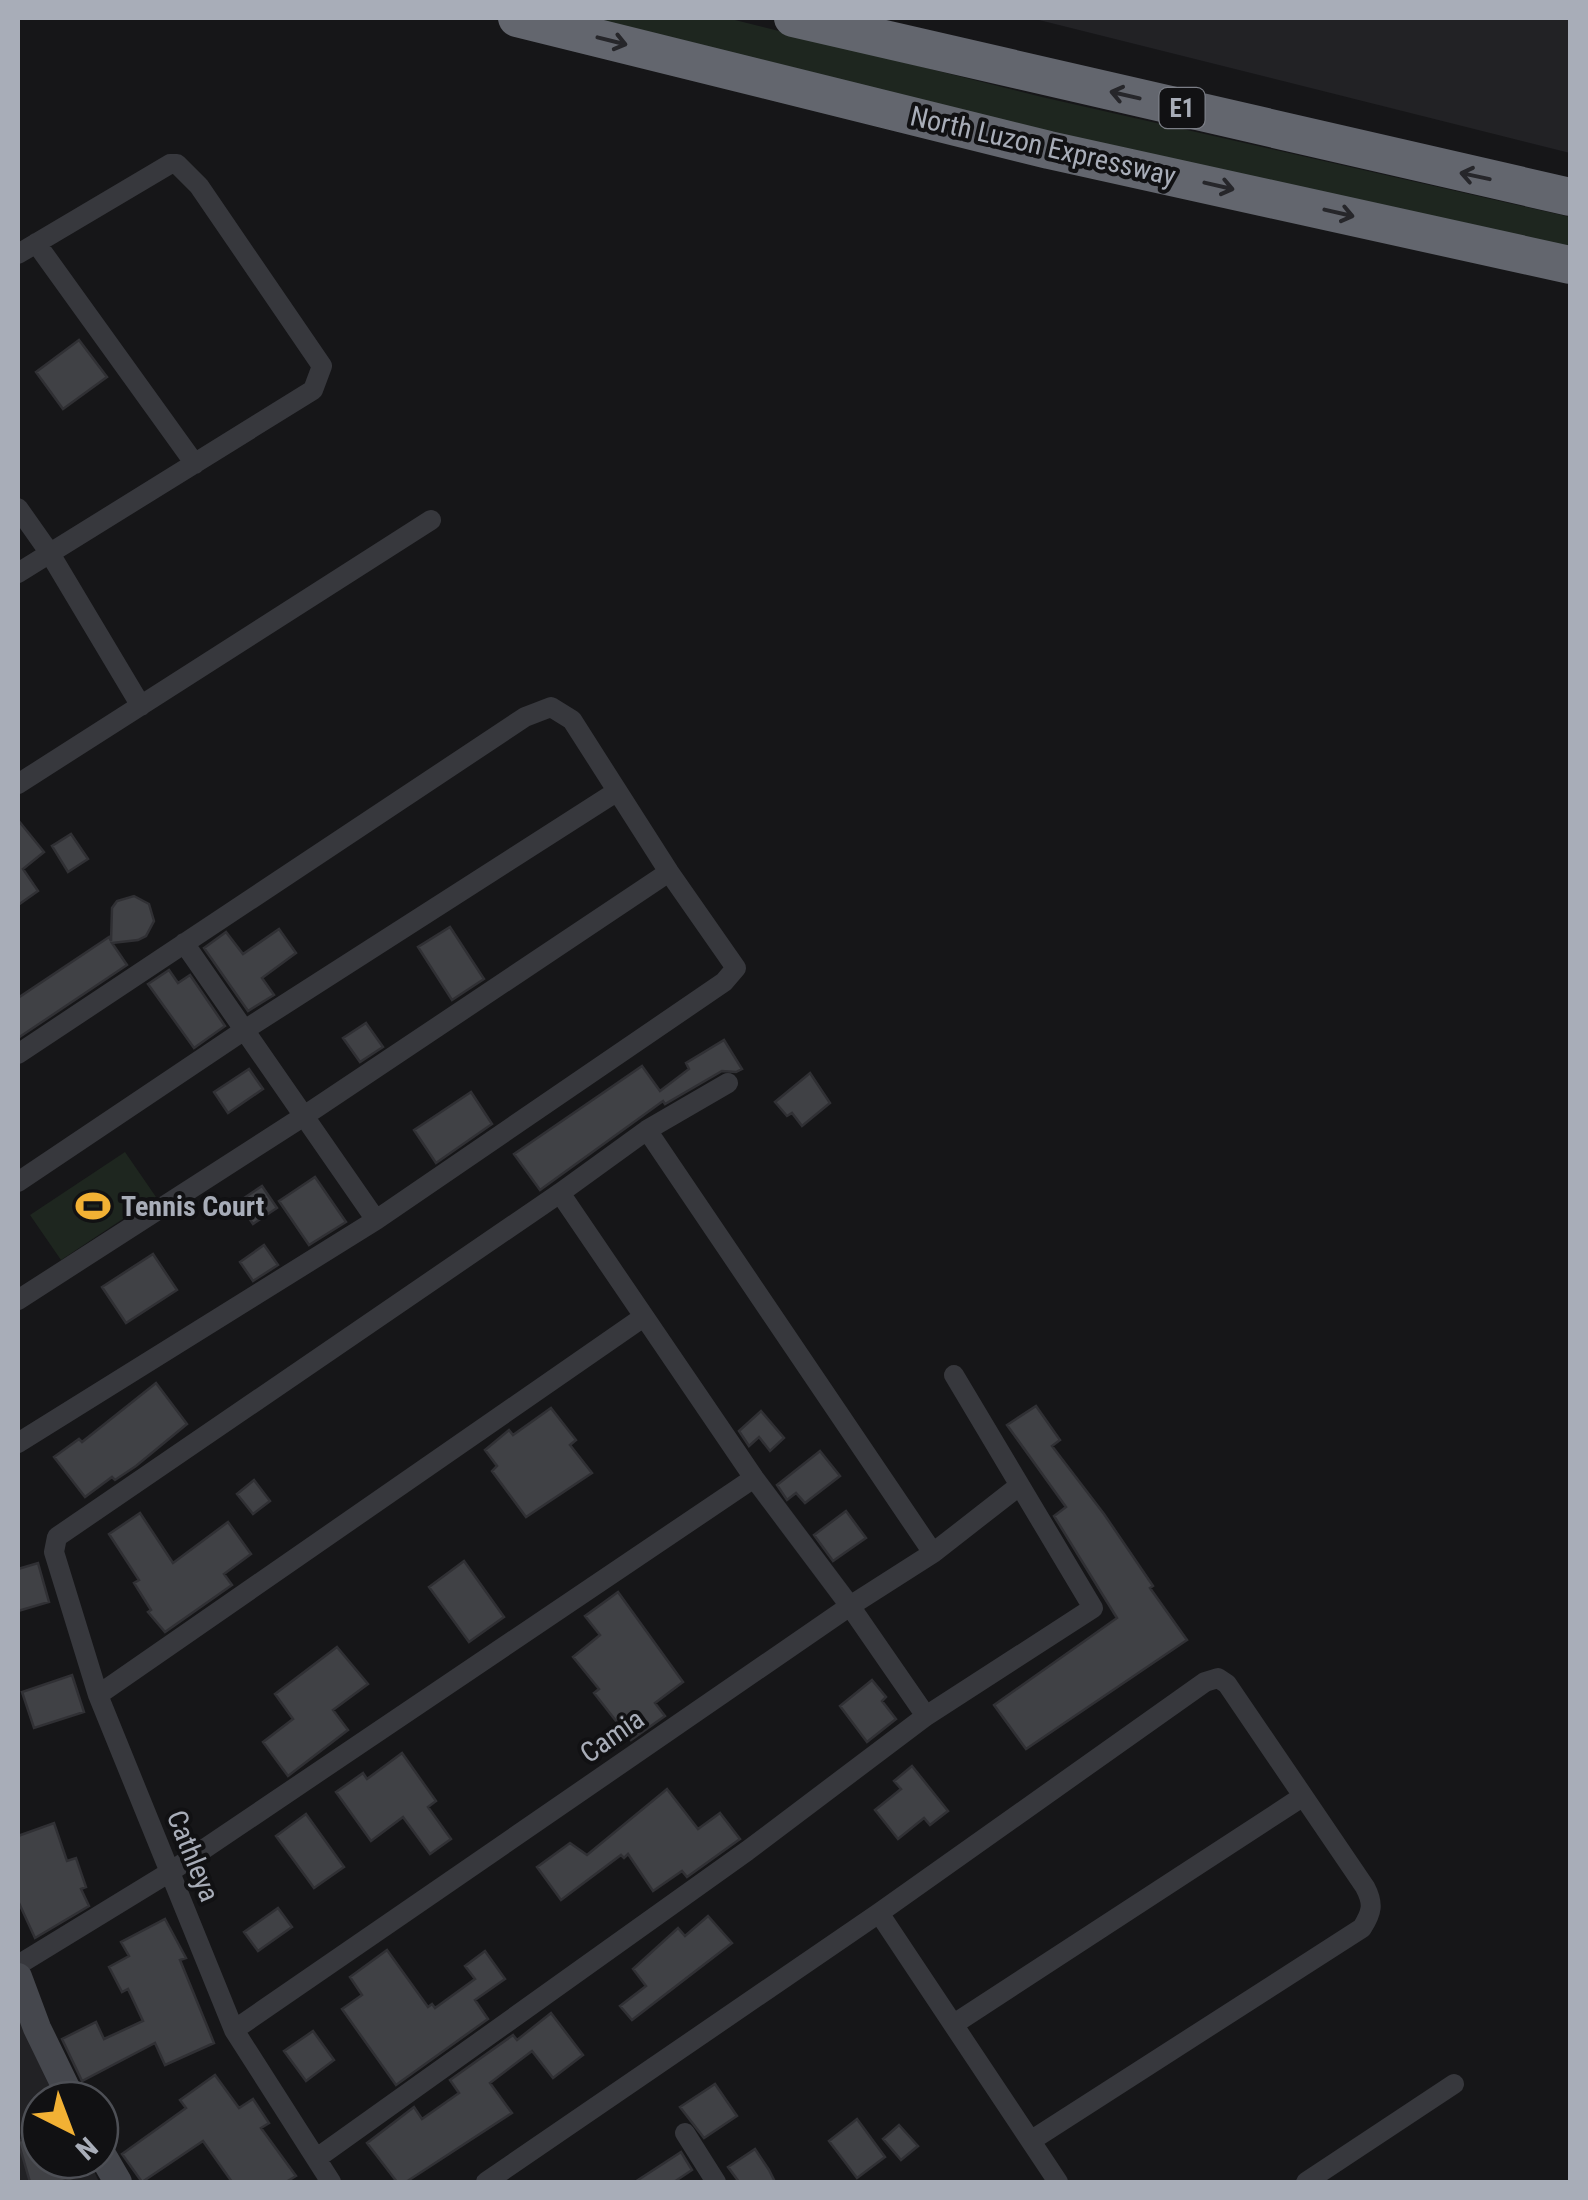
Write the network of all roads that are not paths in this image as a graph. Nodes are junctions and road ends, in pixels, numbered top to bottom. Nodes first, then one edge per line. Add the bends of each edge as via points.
1 (517, 18) edge
2 (793, 18) edge
3 (1570, 197) edge
4 (26, 249) edge
5 (1570, 266) edge
6 (195, 464) junction
7 (18, 508) edge
8 (431, 520) dead end
9 (49, 552) junction
10 (18, 572) edge
11 (141, 706) junction
12 (18, 784) edge
13 (616, 792) junction
14 (668, 872) junction
15 (184, 943) junction
16 (244, 1031) junction
17 (18, 1054) edge
18 (728, 1083) dead end
19 (304, 1116) junction
20 (646, 1130) junction
21 (18, 1182) edge
22 (560, 1193) junction
23 (376, 1220) junction
24 (18, 1300) edge
25 (642, 1318) junction
26 (954, 1375) dead end
27 (18, 1443) edge
28 (754, 1478) junction
29 (1019, 1486) junction
30 (933, 1553) junction
31 (850, 1606) junction
32 (98, 1695) junction
33 (926, 1716) junction
34 (1302, 1797) junction
35 (170, 1872) junction
36 (879, 1913) junction
37 (18, 1966) edge
38 (18, 1977) edge
39 (954, 2024) junction
40 (234, 2030) junction
41 (62, 2080) edge
42 (1454, 2084) dead end
43 (685, 2133) dead end
44 (1032, 2140) junction
45 (318, 2158) junction
46 (331, 2182) edge
47 (486, 2182) edge
48 (716, 2182) edge
49 (1058, 2182) edge
50 (1306, 2182) edge

1 -> 5 highway, North Luzon Expressway via 1049,150
3 -> 2 highway, E1
4 - 6 street
4 - 6 street via 170,164 199,186 322,366 313,390
6 - 9 street
7 - 9 street
8 - 11 street
9 - 10 street
9 - 11 street
11 - 12 street
13 - 14 street
13 - 15 street via 572,720 551,706 541,709
13 - 16 street
14 - 19 street
14 - 23 street via 735,962 731,976
15 - 16 street
15 - 17 street
16 - 19 street
16 - 21 street
18 - 20 street
19 - 23 street
19 - 24 street
20 - 22 street
20 - 30 street
22 - 25 street
22 - 32 street, Cathleya via 62,1530 54,1552
23 - 27 street
25 - 28 street
25 - 32 street
26 - 29 street
28 - 31 street
28 - 35 street
29 - 30 street, Camia
29 - 33 street via 1094,1608
30 - 31 street, Camia
31 - 33 street
31 - 40 street, Camia
32 - 35 street, Cathleya
33 - 45 street
34 - 36 street via 1218,1678
34 - 39 street
34 - 44 street via 1373,1902 1362,1928
35 - 37 street
35 - 40 street, Cathleya
36 - 39 street
36 - 47 street
38 - 41 main road
39 - 44 street
40 - 45 street, Cathleya
42 - 50 street
43 - 48 street
44 - 49 street
45 - 46 street, Cathleya

